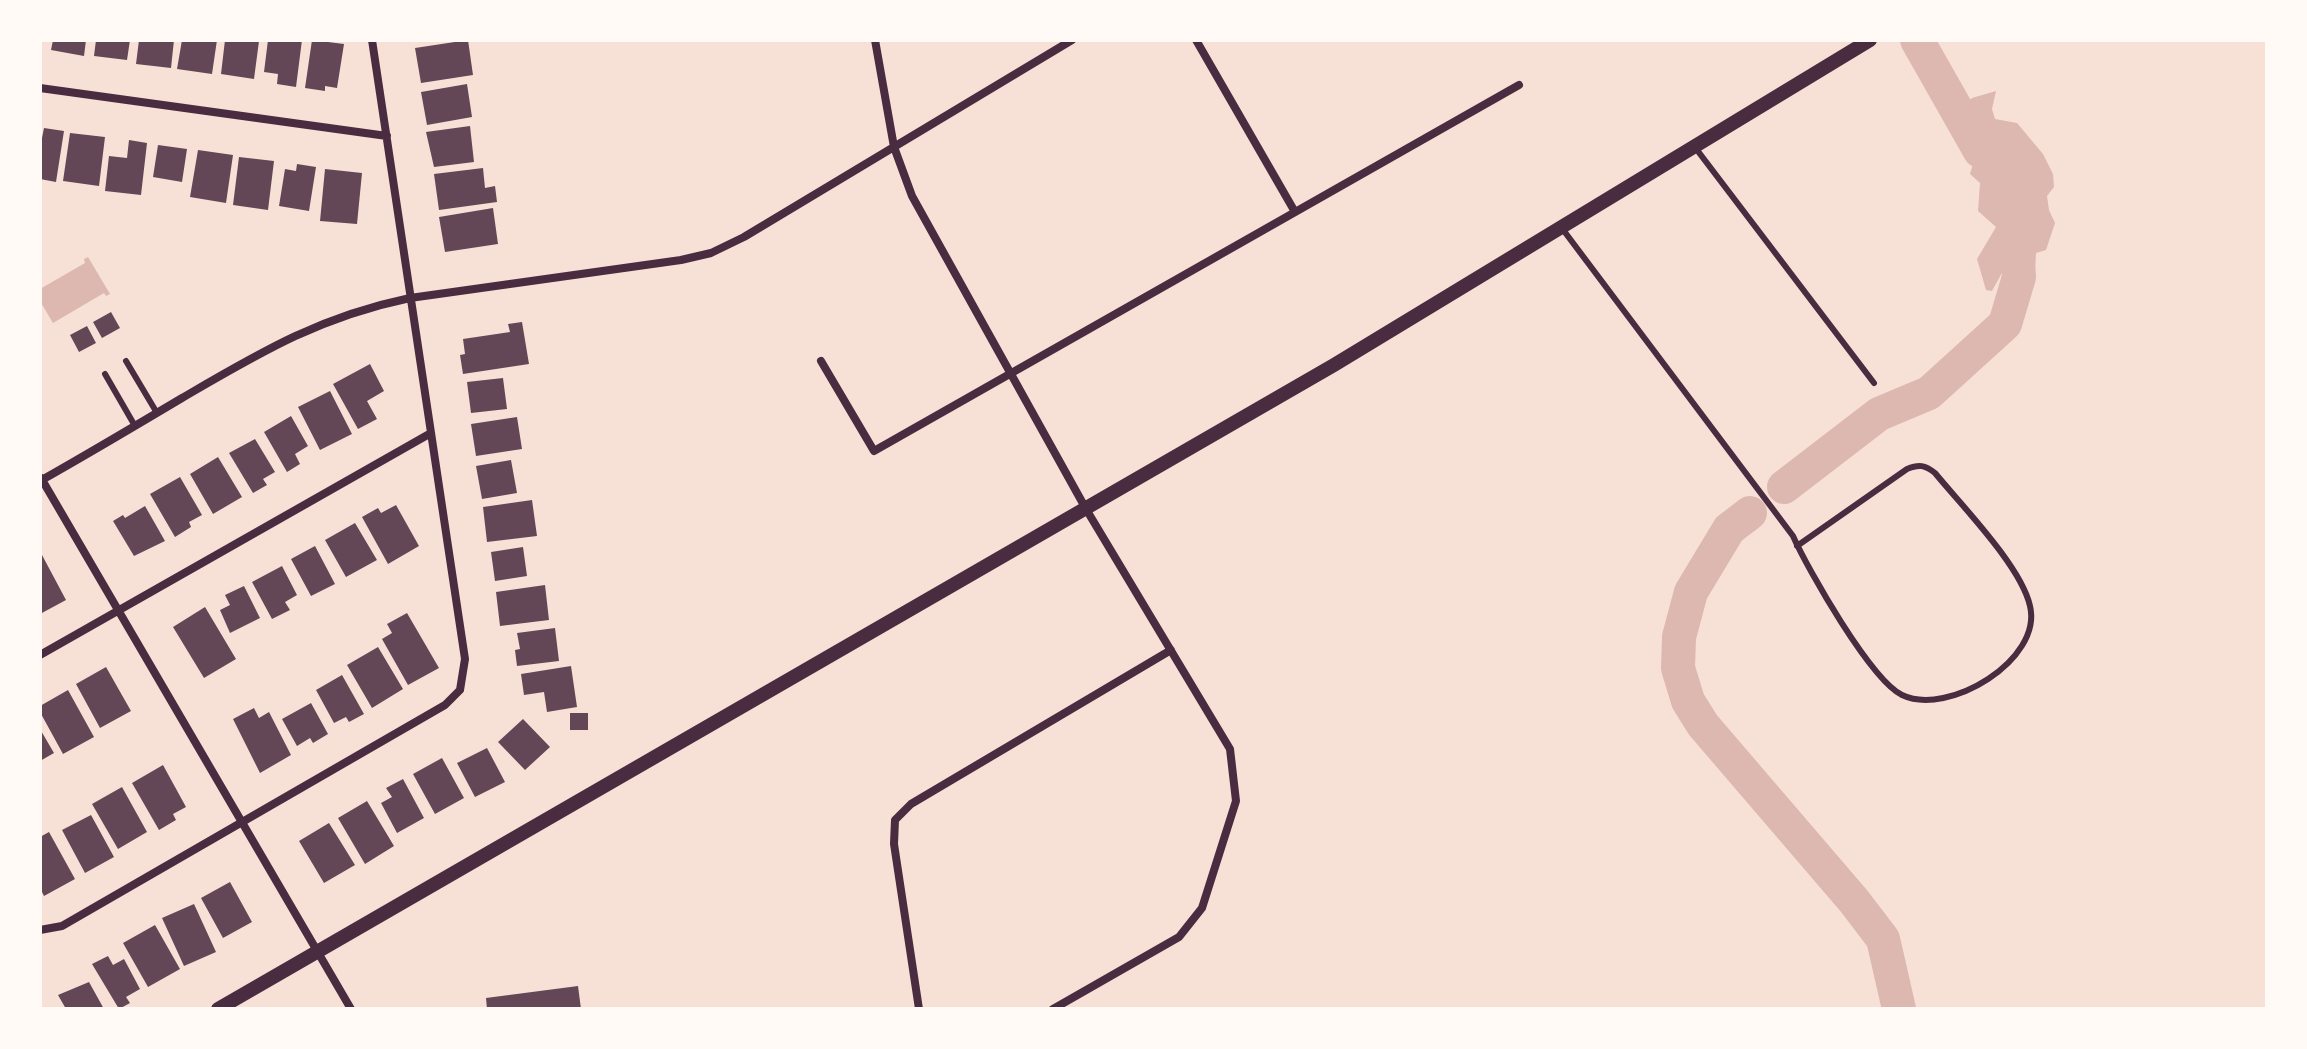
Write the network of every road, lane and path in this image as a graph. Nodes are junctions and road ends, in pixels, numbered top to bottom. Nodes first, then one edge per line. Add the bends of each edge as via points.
1 (372, 40) edge
2 (875, 40) edge
3 (1072, 40) edge
4 (1196, 40) edge
5 (1870, 40) edge
6 (1519, 85) dead end
7 (40, 88) edge
8 (387, 136) junction
9 (1694, 146) junction
10 (894, 147) junction
11 (1295, 212) junction
12 (1561, 227) junction
13 (410, 298) junction
14 (126, 361) dead end
15 (821, 361) dead end
16 (1011, 373) junction
17 (105, 374) dead end
18 (1874, 383) dead end
19 (157, 413) junction
20 (135, 426) junction
21 (431, 433) junction
22 (41, 479) edge
23 (1086, 509) junction
24 (1797, 546) junction
25 (118, 611) junction
26 (1171, 650) junction
27 (40, 655) edge
28 (241, 823) junction
29 (40, 930) edge
30 (318, 952) junction
31 (218, 1009) edge
32 (351, 1009) edge
33 (919, 1009) edge
34 (1053, 1009) edge

1 - 8 street
2 - 10 street
3 - 10 street
4 - 11 street
5 - 9 street
6 - 11 street
7 - 8 street
8 - 13 street
9 - 12 street
9 - 18 lane
10 - 13 street via 711,253
10 - 16 street via 912,196
11 - 16 street
12 - 23 street
12 - 24 lane
13 - 19 street via 329,320 273,345
13 - 21 street
14 - 19 lane
15 - 16 street via 874,451
16 - 23 street
17 - 20 lane
19 - 20 street
20 - 22 street
21 - 25 street
21 - 28 street via 465,659 460,690 445,705
22 - 25 street
23 - 26 street
23 - 30 street
24 - 24 lane via 1879,677 1900,694 1934,702 1958,695 2002,667 2028,638 2030,604 2011,568 1927,466 1907,469
25 - 27 street
25 - 28 street
26 - 33 street via 911,804 895,820 894,844
26 - 34 street via 1230,749 1236,801 1202,908 1179,937
28 - 29 street via 62,926
28 - 30 street
30 - 31 street
30 - 32 street

